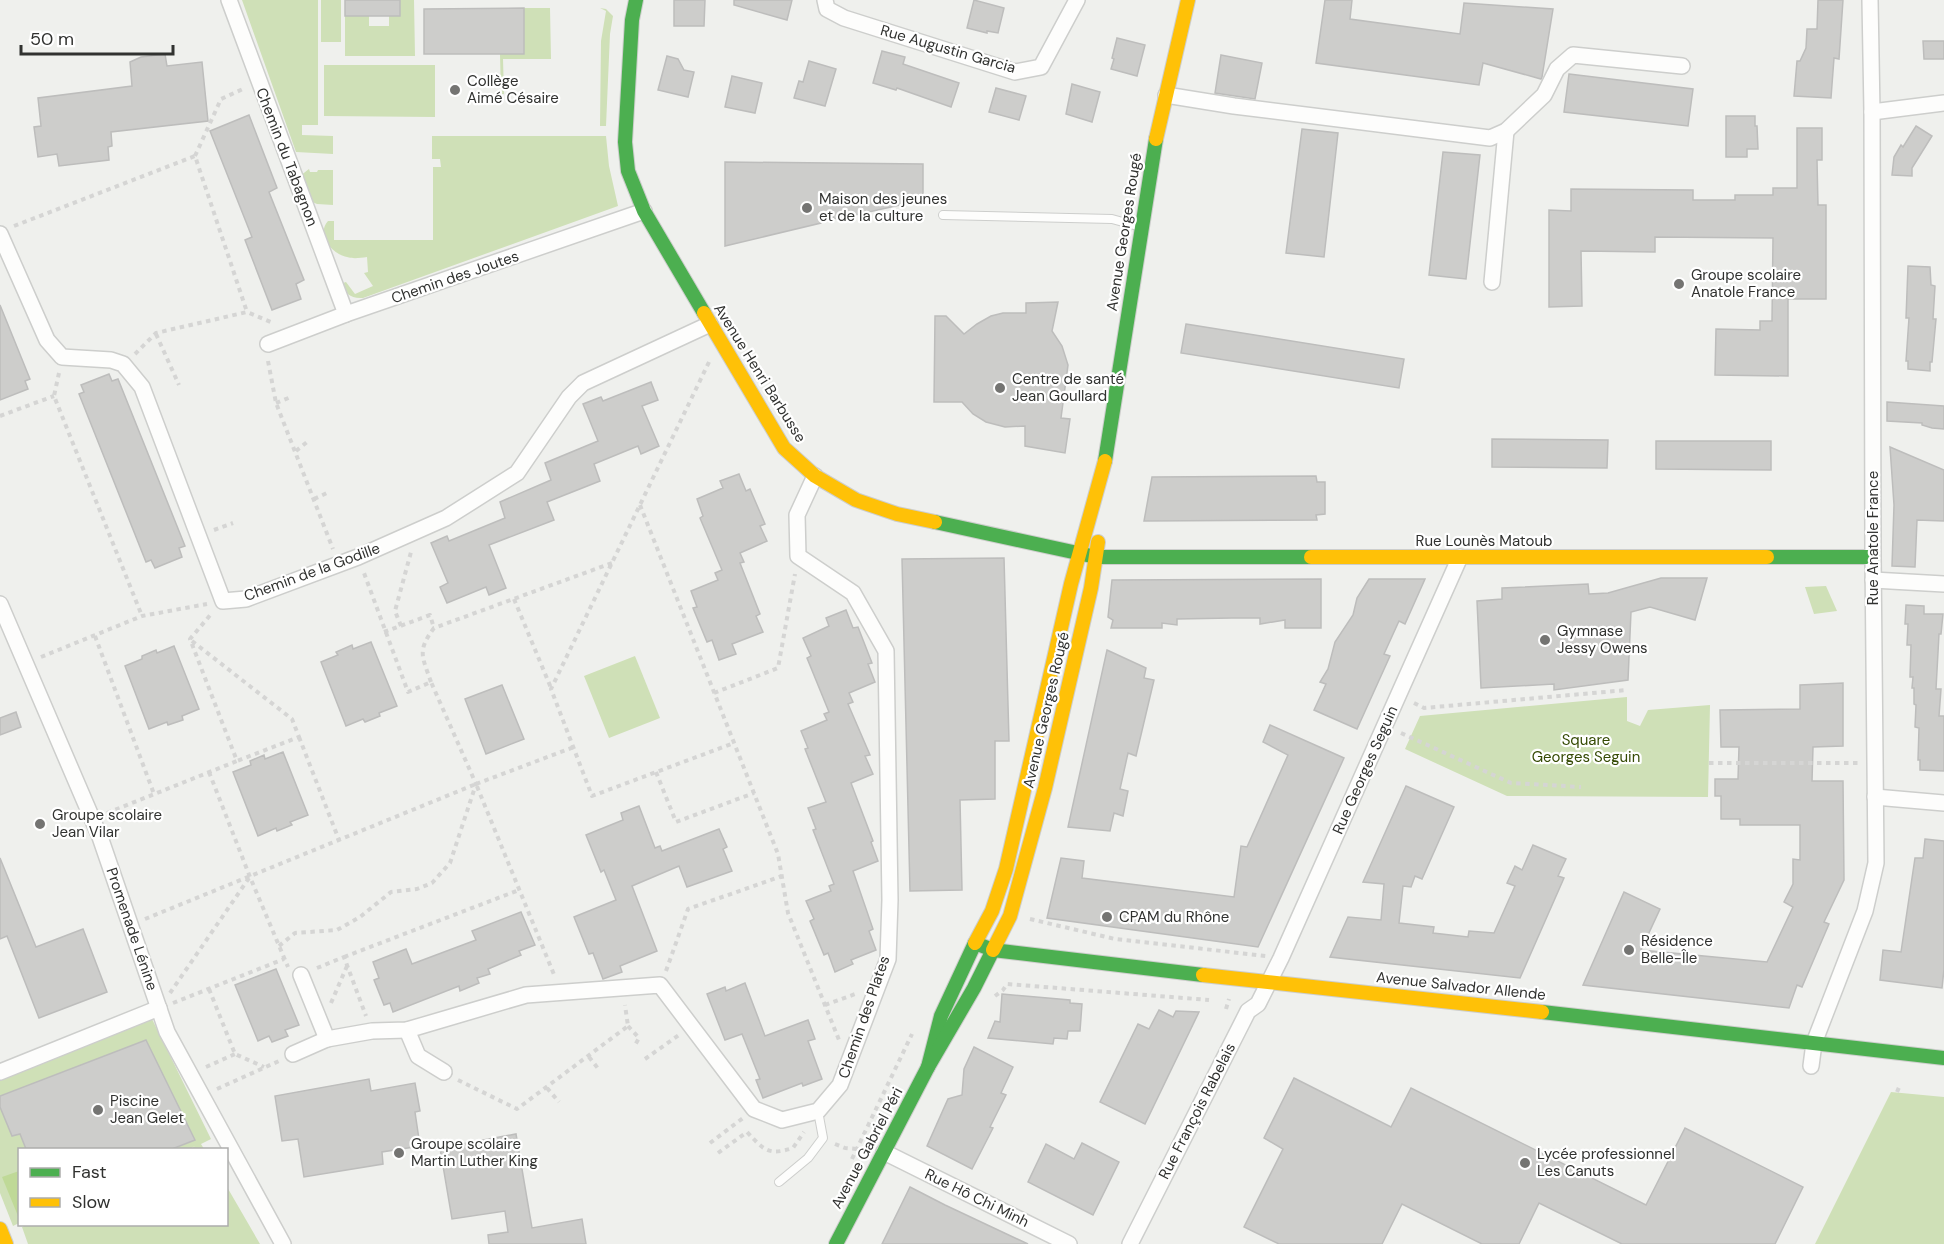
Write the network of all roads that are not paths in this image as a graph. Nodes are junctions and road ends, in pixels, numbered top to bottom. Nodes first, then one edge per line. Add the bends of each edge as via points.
1 (229, 0) edge
2 (636, 0) edge
3 (825, 0) edge
4 (1077, 0) edge
5 (1188, 0) edge
6 (1870, 0) edge
7 (1682, 66) dead end
8 (1166, 95) junction
9 (1944, 102) edge
10 (1872, 112) junction
11 (1506, 131) junction
12 (644, 211) junction
13 (943, 215) dead end
14 (1142, 227) junction
15 (5, 230) edge
16 (1492, 282) dead end
17 (346, 314) junction
18 (710, 324) junction
19 (268, 344) dead end
20 (1103, 472) junction
21 (815, 476) junction
22 (1078, 555) junction
23 (1096, 557) junction
24 (1460, 557) junction
25 (1873, 557) junction
26 (1873, 580) junction
27 (1944, 584) edge
28 (0, 604) edge
29 (1875, 797) junction
30 (1944, 803) edge
31 (975, 943) junction
32 (993, 950) junction
33 (300, 975) road end
34 (1268, 982) junction
35 (159, 1008) junction
36 (407, 1030) junction
37 (324, 1032) junction
38 (1814, 1043) junction
39 (293, 1054) road end
40 (1944, 1058) edge
41 (1811, 1066) dead end
42 (928, 1067) junction
43 (0, 1072) edge
44 (444, 1072) road end
45 (810, 1113) junction
46 (884, 1152) junction
47 (779, 1182) dead end
48 (0, 1229) edge
49 (6, 1244) edge
50 (284, 1244) edge
51 (836, 1244) edge
52 (1069, 1244) edge
53 (1130, 1244) edge

1 - 17 street, Chemin du Tabagnon
2 - 12 street, Avenue Henri Barbusse via 625,142 628,171
3 - 4 street, Rue Augustin Garcia via 827,9 844,18 1015,72 1041,67
5 - 8 street, Avenue Georges Rougé
6 - 10 street, Rue Anatole France
7 - 11 street via 1573,55 1557,69 1544,95
8 - 11 street via 1490,138
8 - 14 street, Avenue Georges Rougé
9 - 10 street
10 - 25 street, Rue Anatole France
11 - 16 street
12 - 17 street, Chemin des Joutes
12 - 18 street, Avenue Henri Barbusse
13 - 14 lane via 1112,219
14 - 20 street, Avenue Georges Rougé
15 - 18 street, Chemin de la Godille via 47,340 62,357 123,364 141,387 223,601 246,599 358,557 446,518 517,473 569,397 583,383
17 - 19 street, Chemin des Joutes
18 - 21 street, Avenue Henri Barbusse via 784,448
20 - 22 street, Avenue Georges Rougé
20 - 23 street, Avenue Georges Rougé
21 - 22 street, Avenue Henri Barbusse via 856,500 897,514
21 - 45 street, Chemin des Plates via 797,515 798,556 853,593 885,651 890,900 888,958 840,1085
22 - 23 street, Avenue Henri Barbusse
22 - 31 street, Avenue Georges Rougé via 1006,869 992,911
23 - 24 street, Rue Lounès Matoub
23 - 32 street, Avenue Georges Rougé via 1045,788 1010,916
24 - 25 street, Rue Lounès Matoub
24 - 34 street, Rue Georges Seguin
25 - 26 street, Rue Anatole France
26 - 27 street
26 - 29 street, Rue Anatole France
28 - 35 street, Promenade Lénine via 92,819
29 - 30 street
29 - 38 street, Rue Anatole France via 1876,863 1865,911
31 - 32 street, Avenue Salvador Allende
31 - 42 street, Avenue Gabriel Péri via 941,1016
32 - 34 street, Avenue Salvador Allende
32 - 42 street, Avenue Gabriel Péri
33 - 37 street
34 - 38 street, Avenue Salvador Allende
34 - 53 street, Rue François Rabelais via 1258,1004 1248,1011
35 - 43 street
35 - 50 street, Promenade Lénine via 189,1074
36 - 37 street
36 - 44 street via 417,1056
36 - 45 street via 526,995 660,985 754,1109 782,1120
37 - 39 street
38 - 40 street, Avenue Salvador Allende
38 - 41 street, Rue Anatole France
42 - 46 street, Avenue Gabriel Péri
45 - 47 lane via 823,1138 808,1158
46 - 51 street, Avenue Gabriel Péri
46 - 52 street, Rue Hô Chi Minh
48 - 49 street

